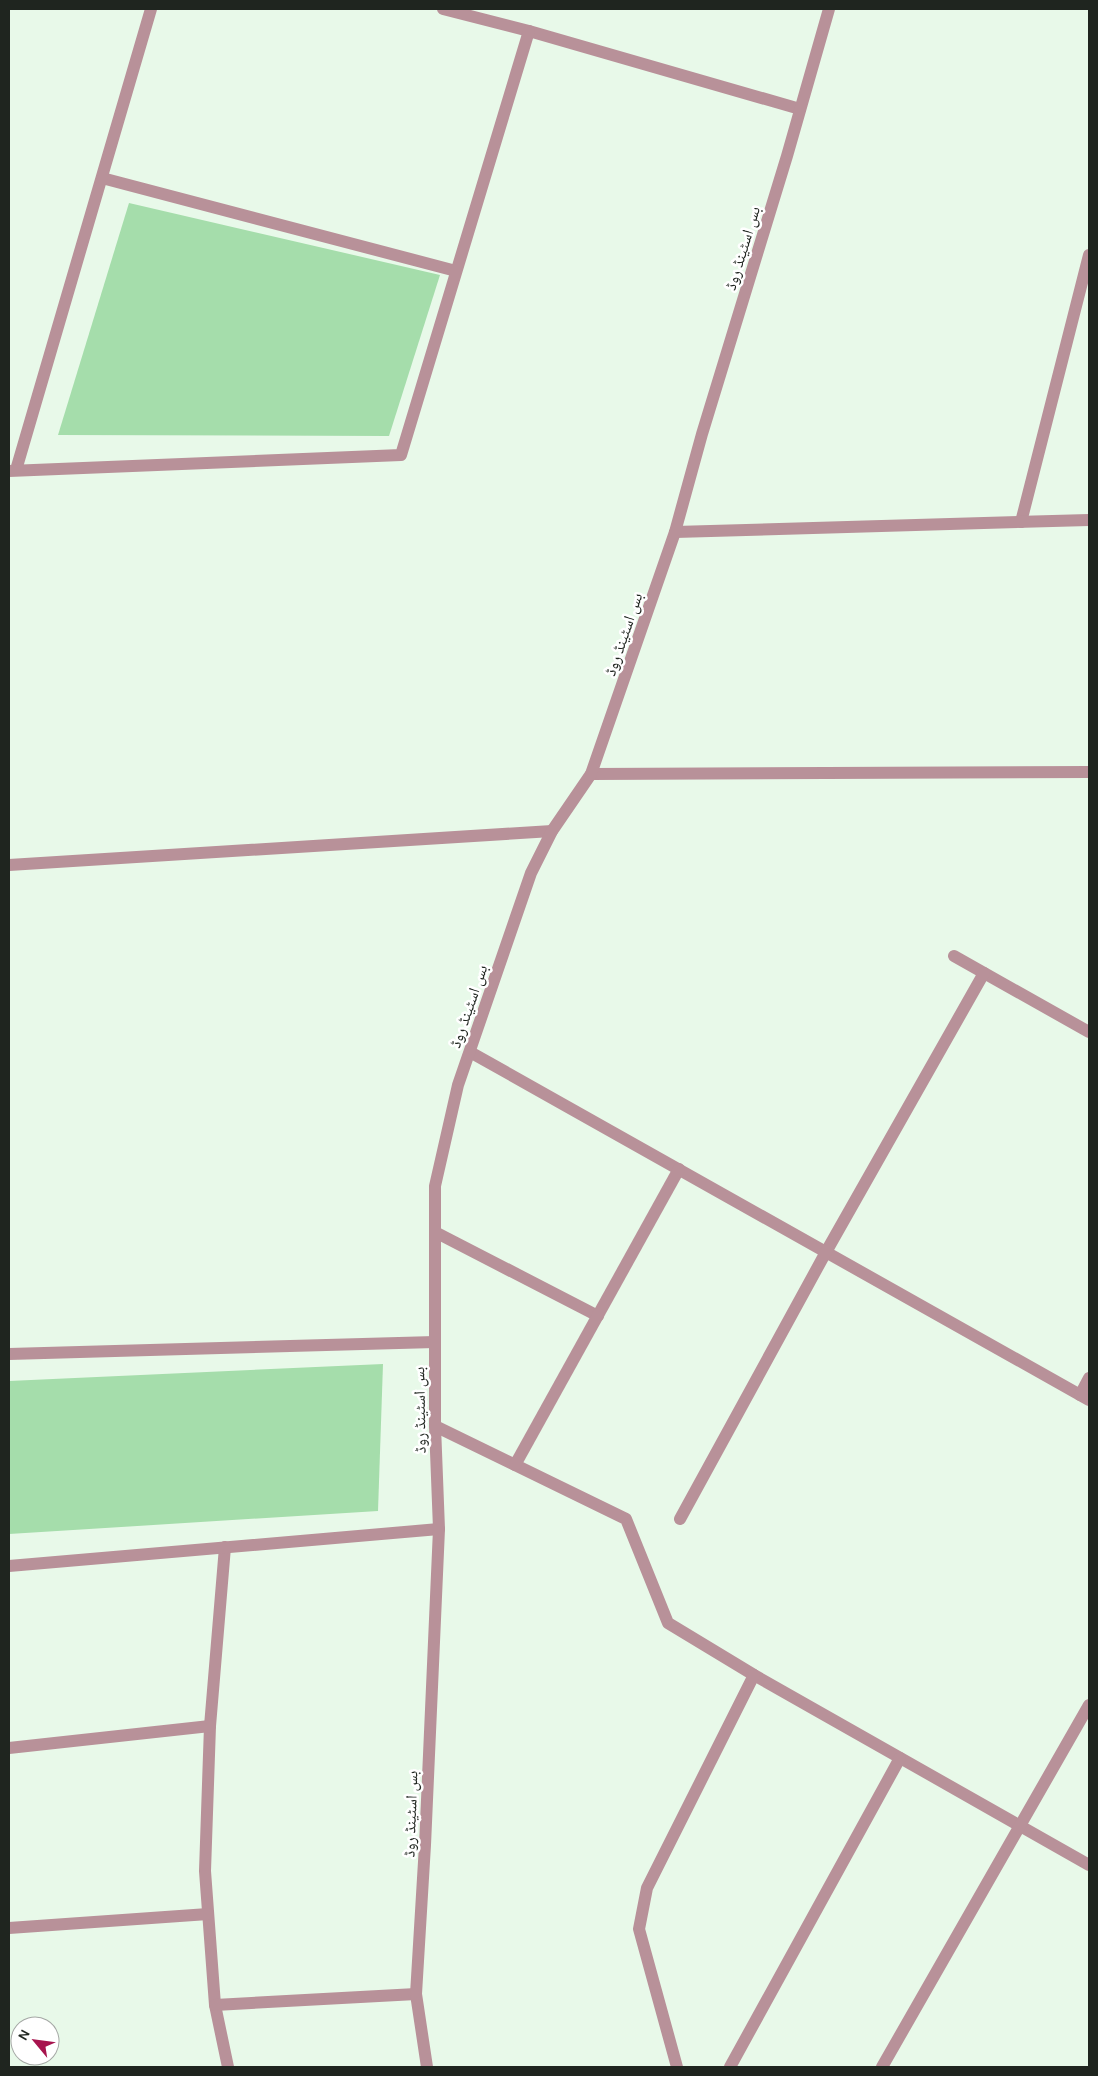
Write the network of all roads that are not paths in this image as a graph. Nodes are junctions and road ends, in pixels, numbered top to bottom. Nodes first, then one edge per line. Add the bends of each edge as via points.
1 (152, 9) edge
2 (443, 9) edge
3 (829, 9) edge
4 (529, 31) junction
5 (800, 110) junction
6 (102, 178) junction
7 (1089, 255) edge
8 (456, 271) junction
9 (12, 470) edge
10 (1089, 520) edge
11 (1020, 522) junction
12 (675, 532) junction
13 (1089, 772) edge
14 (591, 774) junction
15 (552, 831) junction
16 (9, 865) edge
17 (954, 956) dead end
18 (984, 973) junction
19 (1089, 1032) edge
20 (470, 1052) junction
21 (679, 1169) junction
22 (435, 1232) junction
23 (826, 1252) junction
24 (598, 1316) junction
25 (435, 1342) junction
26 (9, 1354) edge
27 (1089, 1378) edge
28 (1085, 1397) edge
29 (434, 1426) junction
30 (515, 1465) junction
31 (680, 1519) dead end
32 (439, 1528) junction
33 (225, 1547) junction
34 (9, 1566) edge
35 (754, 1675) junction
36 (1089, 1704) edge
37 (210, 1726) junction
38 (9, 1748) edge
39 (900, 1758) junction
40 (1020, 1826) junction
41 (1089, 1865) edge
42 (208, 1914) junction
43 (9, 1928) edge
44 (416, 1994) junction
45 (215, 2004) junction
46 (228, 2067) edge
47 (427, 2067) edge
48 (677, 2067) edge
49 (730, 2067) edge
50 (882, 2067) edge

1 - 6 street
2 - 4 street
3 - 5 street, بس اسٹینڈ روڈ
4 - 5 street
4 - 8 street
5 - 12 street, بس اسٹینڈ روڈ
6 - 8 street
6 - 9 street
7 - 11 street
8 - 9 street via 400,455
10 - 11 street
11 - 12 street
12 - 14 street, بس اسٹینڈ روڈ
13 - 14 street
14 - 15 street, بس اسٹینڈ روڈ
15 - 16 street
15 - 20 street, بس اسٹینڈ روڈ via 532,873
17 - 18 street
18 - 19 street
18 - 23 street
20 - 21 street
20 - 22 street, بس اسٹینڈ روڈ via 458,1085 435,1186
21 - 23 street
21 - 24 street
22 - 24 street
22 - 25 street, بس اسٹینڈ روڈ
23 - 28 street
23 - 31 street
24 - 30 street
25 - 26 street
25 - 29 street, بس اسٹینڈ روڈ
27 - 28 street
29 - 30 street
29 - 32 street, بس اسٹینڈ روڈ
30 - 35 street via 626,1519 668,1623
32 - 33 street
32 - 44 street, بس اسٹینڈ روڈ
33 - 34 street
33 - 37 street
35 - 39 street
35 - 48 street via 647,1888 639,1929
36 - 40 street
37 - 38 street
37 - 42 street via 205,1871
39 - 40 street
39 - 49 street
40 - 41 street
40 - 50 street
42 - 43 street
42 - 45 street
44 - 45 street
44 - 47 street, بس اسٹینڈ روڈ
45 - 46 street

